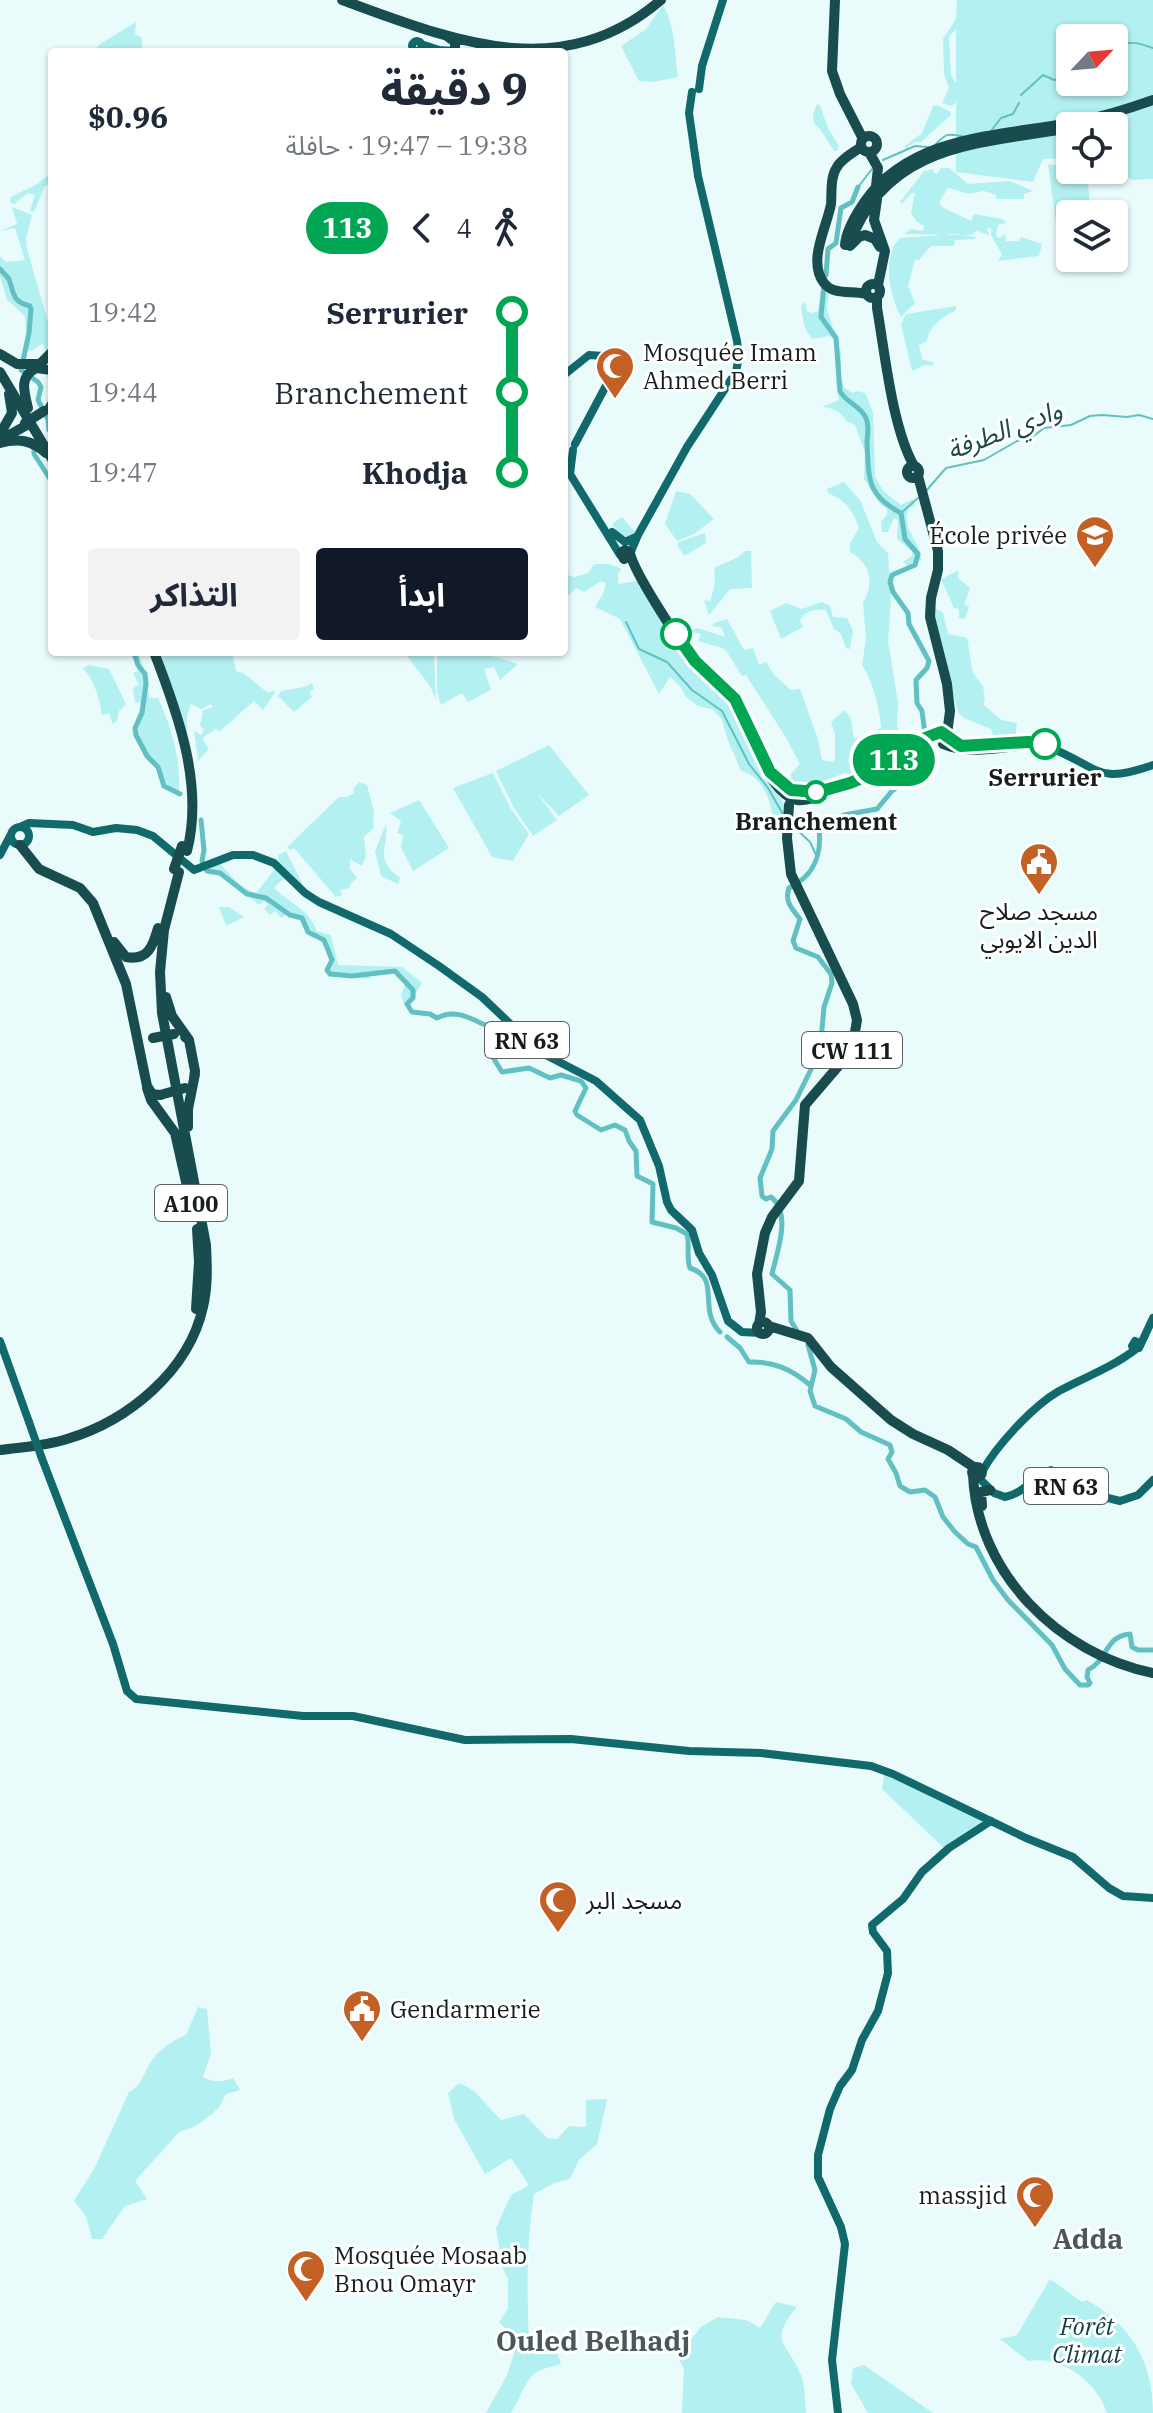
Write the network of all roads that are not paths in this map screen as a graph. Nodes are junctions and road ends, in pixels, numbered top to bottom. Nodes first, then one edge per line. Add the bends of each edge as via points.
1 (342, 0) edge
2 (356, 0) edge
3 (654, 0) edge
4 (661, 0) edge
5 (722, 0) edge
6 (836, 0) edge
7 (366, 2) edge
8 (442, 33) junction
9 (477, 43) junction
10 (456, 48) edge
11 (460, 48) edge
12 (513, 48) edge
13 (548, 48) edge
14 (1153, 103) edge
15 (1125, 112) edge
16 (1056, 131) edge
17 (867, 146) junction
18 (903, 164) junction
19 (887, 184) junction
20 (875, 188) junction
21 (848, 246) junction
22 (872, 291) junction
23 (0, 354) edge
24 (48, 356) edge
25 (0, 362) edge
26 (40, 364) junction
27 (48, 367) edge
28 (48, 368) edge
29 (23, 370) junction
30 (0, 372) edge
31 (568, 372) edge
32 (0, 379) edge
33 (28, 408) junction
34 (48, 410) edge
35 (0, 438) edge
36 (48, 441) edge
37 (576, 448) junction
38 (48, 454) edge
39 (48, 456) edge
40 (612, 532) junction
41 (628, 551) junction
42 (152, 656) edge
43 (948, 717) junction
44 (937, 739) junction
45 (1052, 747) joint
46 (1153, 764) edge
47 (770, 772) junction
48 (850, 783) junction
49 (791, 811) junction
50 (23, 840) junction
51 (6, 845) junction
52 (0, 855) edge
53 (176, 871) junction
54 (172, 897) junction
55 (93, 903) junction
56 (158, 928) junction
57 (132, 1014) junction
58 (153, 1038) junction
59 (189, 1040) junction
60 (142, 1062) junction
61 (195, 1074) junction
62 (147, 1086) junction
63 (194, 1185) junction
64 (191, 1204) junction
65 (1153, 1309) edge
66 (1153, 1318) edge
67 (763, 1327) junction
68 (801, 1337) junction
69 (0, 1341) edge
70 (1136, 1345) junction
71 (0, 1443) edge
72 (0, 1450) edge
73 (977, 1473) junction
74 (1153, 1480) edge
75 (989, 1489) junction
76 (980, 1512) junction
77 (1101, 1653) junction
78 (1153, 1672) edge
79 (991, 1821) junction
80 (1153, 1898) edge
81 (838, 2413) edge

1 - 8 highway
2 - 7 highway
3 - 7 highway via 601,32 532,46 470,37
4 - 13 highway via 620,28
5 - 41 main road via 689,113 739,364
6 - 17 highway via 832,71
8 - 9 highway
8 - 10 highway
9 - 11 highway
9 - 12 highway
14 - 15 highway
14 - 18 highway via 954,143
16 - 19 highway via 944,151 917,162
17 - 18 highway via 883,164
17 - 20 highway via 879,171
17 - 22 highway via 835,170 818,259 829,288
18 - 20 highway
19 - 21 highway via 864,211
19 - 22 highway via 873,214 885,251
20 - 21 highway via 848,232
21 - 22 highway via 865,235 878,242
22 - 43 highway via 934,550 927,615
23 - 29 highway
24 - 26 highway
25 - 33 highway
26 - 27 highway
26 - 29 highway
28 - 29 highway
29 - 33 highway
30 - 38 highway
31 - 37 main road via 589,355 601,355 611,365
32 - 35 highway via 12,408
33 - 36 highway
34 - 35 highway, bridge
35 - 39 highway via 32,443
37 - 40 main road via 575,473
37 - 41 main road via 570,474
40 - 41 main road
40 - 41 main road
41 - 47 highway via 695,661 741,708
41 - 49 highway via 684,657 732,705 759,763
42 - 53 highway, A100, bridge via 185,778 188,813
43 - 44 highway
43 - 44 highway via 950,733
44 - 45 highway via 964,749
44 - 48 highway
44 - 49 highway via 875,777
45 - 46 main road via 1111,776
47 - 48 highway via 800,792
47 - 49 highway
48 - 49 highway
49 - 67 highway, CW 111 via 797,884 856,1003 861,1025 844,1064 807,1109 804,1176 768,1234 761,1269
50 - 51 main road
50 - 51 main road via 11,834
50 - 55 highway via 39,869 80,888
50 - 67 main road, RN 63 via 25,823 73,825 93,832 116,828 153,836 191,868 233,855 263,858 319,902 391,934 482,997 540,1052 588,1075 636,1116 659,1166 667,1202 692,1230 728,1321 742,1332
51 - 52 main road
53 - 54 highway, A100 / A100
53 - 56 highway, A100 / A100
54 - 59 highway via 166,1001
54 - 63 highway, A100 / A100 via 163,942 162,1013
55 - 56 highway via 126,957 146,954
55 - 57 highway via 126,984
56 - 64 highway, A100 / A100 via 157,1014
57 - 58 highway via 141,1034
57 - 60 highway
58 - 59 highway, bridge via 174,1034
58 - 60 highway via 143,1047
59 - 61 highway
60 - 62 highway
61 - 62 highway, bridge via 185,1088 160,1095
61 - 63 highway via 187,1115
62 - 64 highway via 175,1133
63 - 72 highway, A100 / A100 via 206,1245 205,1294 193,1337 171,1371 140,1401 97,1428 56,1442
64 - 71 highway, A100 / A100 via 198,1243 197,1302 172,1360 139,1394 91,1424
65 - 70 main road
66 - 70 main road
67 - 68 highway
68 - 73 highway via 891,1420 943,1447
68 - 73 highway via 895,1427
69 - 79 main road, bridge via 131,1697 303,1716 353,1716 465,1740 571,1739 863,1765 885,1770
70 - 73 main road via 1115,1364 1035,1406
73 - 75 main road
73 - 76 highway
73 - 77 highway via 980,1523 1005,1573 1049,1623
74 - 75 main road, RN 63 via 1138,1495 1120,1501 1072,1489 1051,1470 1011,1496
75 - 76 highway via 981,1492
76 - 77 highway via 999,1557 1026,1593 1056,1624
77 - 78 highway
79 - 80 main road via 1073,1857 1123,1896
79 - 81 main road via 949,1848 872,1925 887,1951 889,1969 878,2011 830,2109 818,2155 818,2177 845,2244 832,2360

